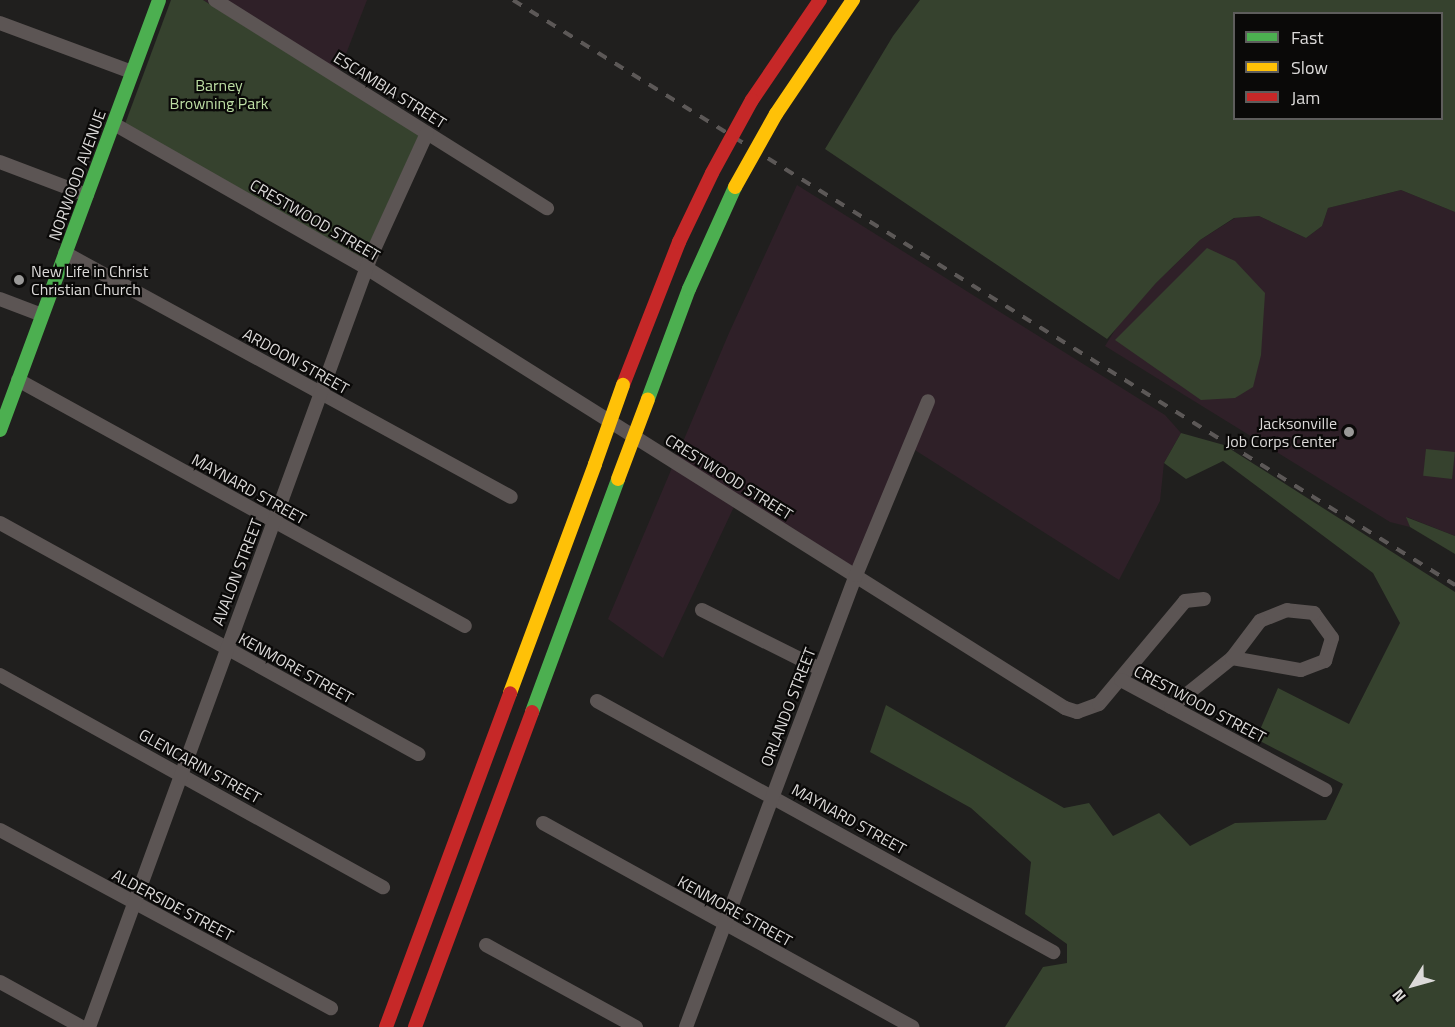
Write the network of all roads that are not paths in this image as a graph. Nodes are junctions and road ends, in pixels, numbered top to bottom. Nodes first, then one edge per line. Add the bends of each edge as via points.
1 (159, 0) edge
2 (215, 0) edge
3 (820, 0) edge
4 (852, 0) edge
5 (0, 23) edge
6 (132, 72) junction
7 (114, 124) junction
8 (427, 133) junction
9 (0, 162) edge
10 (87, 195) junction
11 (547, 208) dead end
12 (65, 253) junction
13 (368, 269) junction
14 (0, 299) edge
15 (42, 315) junction
16 (18, 380) junction
17 (324, 394) junction
18 (928, 401) dead end
19 (0, 430) edge
20 (511, 497) dead end
21 (274, 521) junction
22 (0, 523) edge
23 (856, 574) junction
24 (1204, 599) dead end
25 (702, 610) dead end
26 (465, 626) dead end
27 (226, 648) junction
28 (1232, 658) junction
29 (820, 669) junction
30 (0, 675) edge
31 (1121, 680) junction
32 (597, 701) dead end
33 (1171, 707) junction
34 (419, 754) dead end
35 (181, 774) junction
36 (1325, 790) dead end
37 (773, 795) junction
38 (543, 823) dead end
39 (0, 830) edge
40 (383, 887) dead end
41 (134, 904) junction
42 (726, 924) junction
43 (486, 945) dead end
44 (1053, 952) dead end
45 (0, 982) edge
46 (331, 1008) dead end
47 (82, 1027) edge
48 (89, 1027) edge
49 (386, 1027) edge
50 (415, 1027) edge
51 (636, 1027) edge
52 (686, 1027) edge
53 (912, 1027) edge

1 - 6 main road, NORWOOD AVENUE
2 - 8 street, ESCAMBIA STREET
3 - 49 main road, bridge via 752,100 679,242
4 - 50 main road, bridge via 776,114 735,187 697,270
5 - 6 street
6 - 7 main road, NORWOOD AVENUE
7 - 10 main road, NORWOOD AVENUE
7 - 13 street, CRESTWOOD STREET
8 - 11 street, ESCAMBIA STREET
8 - 13 street, AVALON STREET
9 - 10 street
10 - 12 main road, NORWOOD AVENUE
12 - 15 main road, NORWOOD AVENUE
12 - 17 street, ARDOON STREET
13 - 17 street, AVALON STREET
13 - 23 street, CRESTWOOD STREET
14 - 15 street
15 - 16 main road, NORWOOD AVENUE
16 - 19 main road, NORWOOD AVENUE
16 - 21 street, MAYNARD STREET
17 - 20 street, ARDOON STREET
17 - 21 street, AVALON STREET
18 - 23 street, ORLANDO STREET
21 - 26 street, MAYNARD STREET
21 - 27 street, AVALON STREET
22 - 27 street, KENMORE STREET
23 - 29 street, ORLANDO STREET
23 - 31 street, CRESTWOOD STREET via 1065,708 1089,710
24 - 31 street via 1185,601
25 - 29 street
27 - 34 street, KENMORE STREET
27 - 35 street, AVALON STREET
28 - 28 street via 1260,621 1287,610 1314,613 1332,638 1325,662 1301,670
28 - 33 street
29 - 37 street, ORLANDO STREET
30 - 35 street, GLENCARIN STREET
31 - 33 street, CRESTWOOD STREET
32 - 37 street, MAYNARD STREET
33 - 36 street, CRESTWOOD STREET
35 - 40 street, GLENCARIN STREET
35 - 41 street, AVALON STREET
37 - 42 street, ORLANDO STREET
37 - 44 street, MAYNARD STREET
38 - 42 street, KENMORE STREET
39 - 41 street, ALDERSIDE STREET
41 - 46 street, ALDERSIDE STREET
41 - 48 street, AVALON STREET
42 - 52 street, ORLANDO STREET
42 - 53 street, KENMORE STREET
43 - 51 street
45 - 47 street

